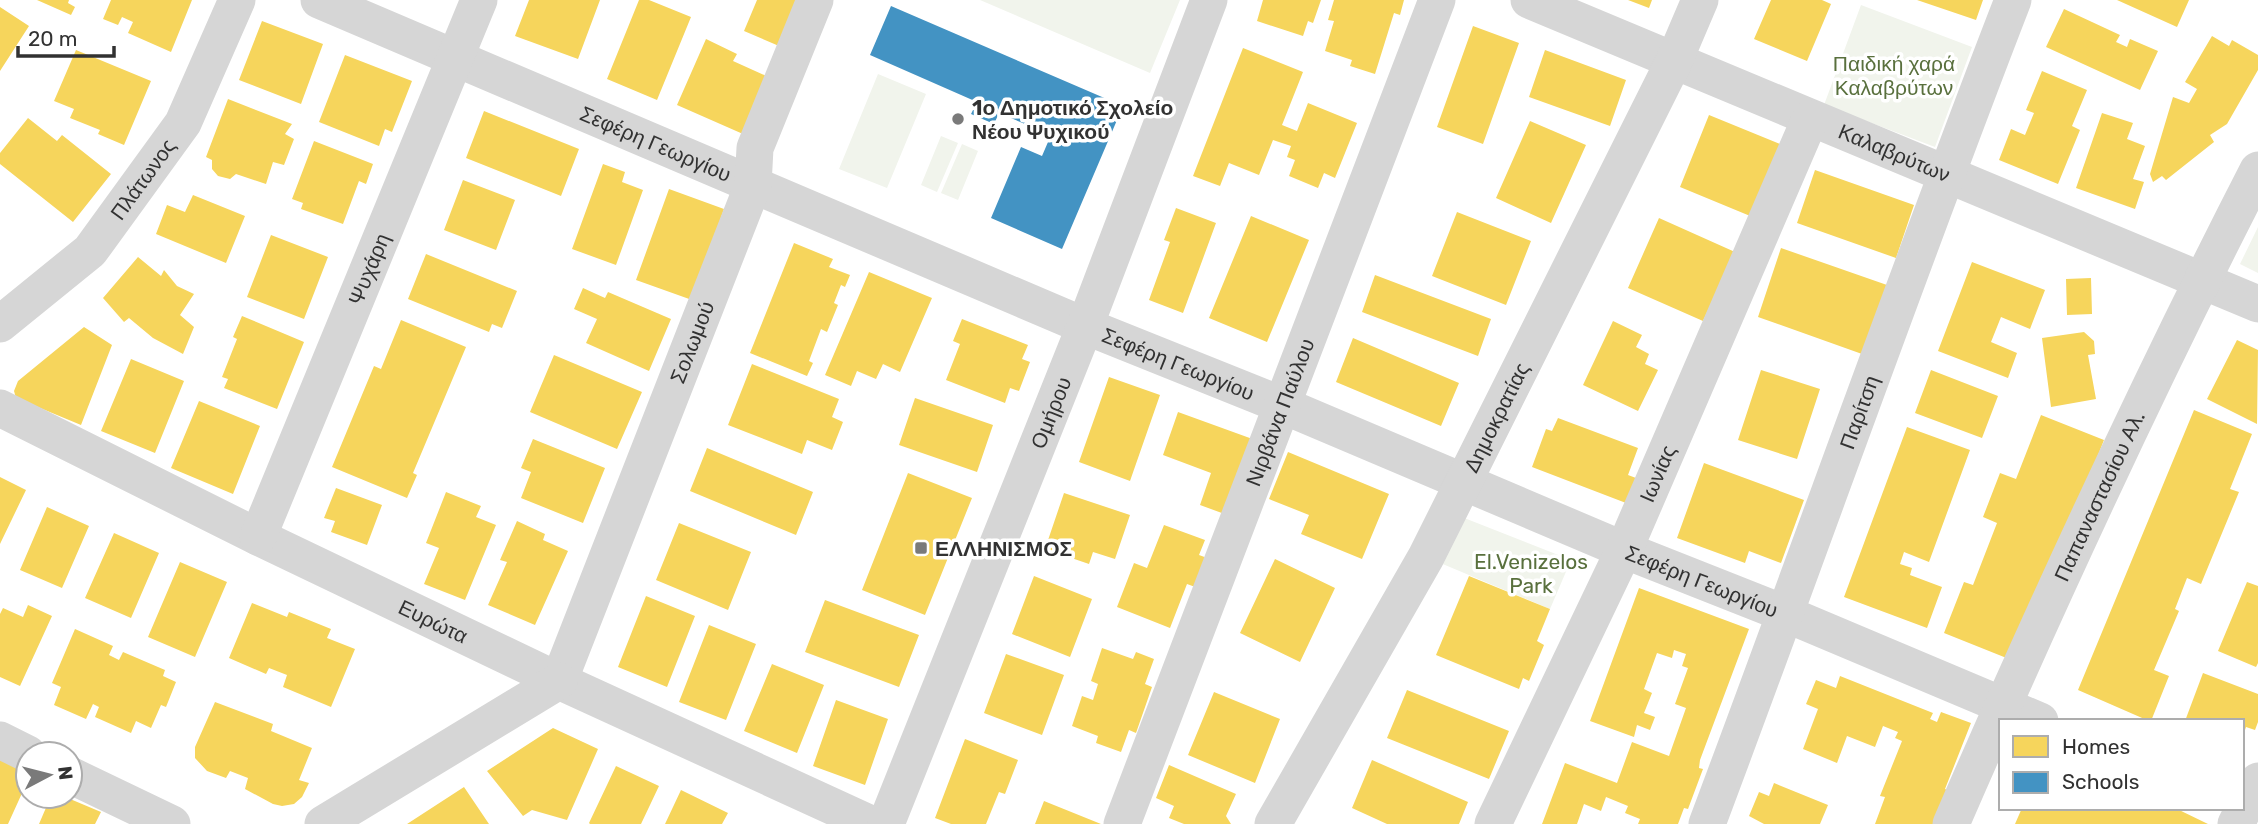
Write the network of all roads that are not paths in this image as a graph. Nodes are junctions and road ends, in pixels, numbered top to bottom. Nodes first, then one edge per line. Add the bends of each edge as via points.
1 (237, 0) edge
2 (319, 0) edge
3 (480, 0) edge
4 (815, 0) edge
5 (1209, 0) edge
6 (1437, 0) edge
7 (1530, 0) edge
8 (1700, 0) edge
9 (2013, 0) edge
10 (455, 58) junction
11 (1674, 61) junction
12 (1810, 119) junction
13 (2258, 170) edge
14 (1945, 173) junction
15 (753, 185) junction
16 (2201, 280) junction
17 (2258, 304) edge
18 (0, 324) edge
19 (1085, 326) junction
20 (1282, 405) junction
21 (0, 408) edge
22 (1465, 482) junction
23 (258, 537) junction
24 (1624, 550) junction
25 (1786, 614) junction
26 (559, 681) junction
27 (2002, 706) junction
28 (2035, 719) edge
29 (84, 782) edge
30 (172, 824) edge
31 (323, 824) edge
32 (871, 824) edge
33 (886, 824) edge
34 (1122, 824) edge
35 (1273, 824) edge
36 (1493, 824) edge
37 (1707, 824) edge
38 (1951, 824) edge

1 - 18 street, Πλάτωνος via 183,123 113,219 89,251
2 - 10 street, Σεφέρη Γεωργίου
3 - 10 street, Ψυχάρη
4 - 15 street, Σολωμού via 755,148
5 - 19 street, Ομήρου
6 - 20 street, Νιρβάνα Παύλου
7 - 11 street, Καλαβρύτων
8 - 11 street, Δημοκρατίας
9 - 14 street, Παρίτση
10 - 15 street, Σεφέρη Γεωργίου
10 - 23 street, Ψυχάρη
11 - 12 street, Καλαβρύτων
11 - 22 street, Δημοκρατίας
12 - 14 street, Καλαβρύτων
12 - 24 street, Ιωνίας
13 - 16 street, Παπαναστασίου Αλ.
14 - 16 street, Καλαβρύτων
14 - 25 street, Παρίτση
15 - 19 street, Σεφέρη Γεωργίου
15 - 26 street, Σολωμού
16 - 17 street, Καλαβρύτων
16 - 27 street, Παπαναστασίου Αλ.
19 - 20 street, Σεφέρη Γεωργίου
19 - 33 street, Ομήρου
20 - 22 street, Σεφέρη Γεωργίου
20 - 34 street, Νιρβάνα Παύλου
21 - 23 street, Ευρώτα
22 - 24 street, Σεφέρη Γεωργίου
22 - 35 street, Δημοκρατίας
23 - 26 street, Ευρώτα
24 - 25 street, Σεφέρη Γεωργίου
24 - 36 street, Ιωνίας
25 - 27 street, Σεφέρη Γεωργίου
25 - 37 street, Παρίτση
26 - 31 street
26 - 32 street, Ευρώτα
27 - 28 street, Σεφέρη Γεωργίου
27 - 38 street, Παπαναστασίου Αλ.
29 - 30 street

